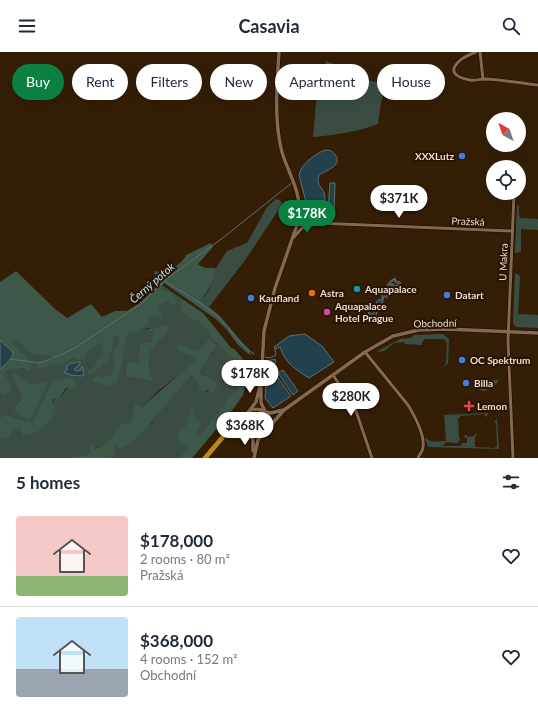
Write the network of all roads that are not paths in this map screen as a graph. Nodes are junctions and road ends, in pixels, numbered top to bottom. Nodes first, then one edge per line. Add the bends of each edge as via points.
1 (279, 52) edge
2 (476, 52) edge
3 (480, 52) edge
4 (483, 79) junction
5 (538, 85) edge
6 (514, 200) edge
7 (298, 213) junction
8 (303, 220) junction
9 (317, 223) junction
10 (297, 225) junction
11 (512, 231) junction
12 (292, 240) junction
13 (508, 332) junction
14 (538, 333) edge
15 (365, 352) junction
16 (333, 375) junction
17 (261, 385) junction
18 (284, 410) junction
19 (250, 411) junction
20 (265, 412) junction
21 (246, 416) junction
22 (269, 427) junction
23 (247, 431) junction
24 (264, 433) junction
25 (219, 442) junction
26 (254, 457) edge
27 (205, 458) edge
28 (372, 458) edge
29 (418, 458) edge
30 (513, 458) edge

1 - 7 street via 276,87 278,126 281,147 299,202
2 - 4 street via 456,63 454,71 458,76 469,80
3 - 4 street
4 - 5 street
6 - 11 street, U Makra
7 - 8 street via 302,215
7 - 10 street via 291,218
8 - 9 street, Pražská
8 - 10 street
9 - 11 street, Pražská
9 - 12 street via 302,228
10 - 12 street
11 - 13 street, U Makra
12 - 17 street via 267,319 263,340
13 - 14 street, Obchodní
13 - 15 street, Obchodní via 419,330 393,336
13 - 30 street, U Makra
15 - 16 street, Obchodní
15 - 29 street via 413,414 423,441
16 - 18 street, Obchodní
16 - 28 street via 355,408
17 - 19 street via 256,402
17 - 20 street via 262,406
18 - 20 street, Obchodní
18 - 22 street, Obchodní
19 - 20 street via 257,409
19 - 21 street
20 - 22 street via 270,420
21 - 23 street via 244,423
21 - 25 highway via 233,425
22 - 24 street
23 - 24 street via 256,435
23 - 25 highway via 235,427
23 - 26 street via 252,440
24 - 26 street via 256,442
25 - 27 highway

